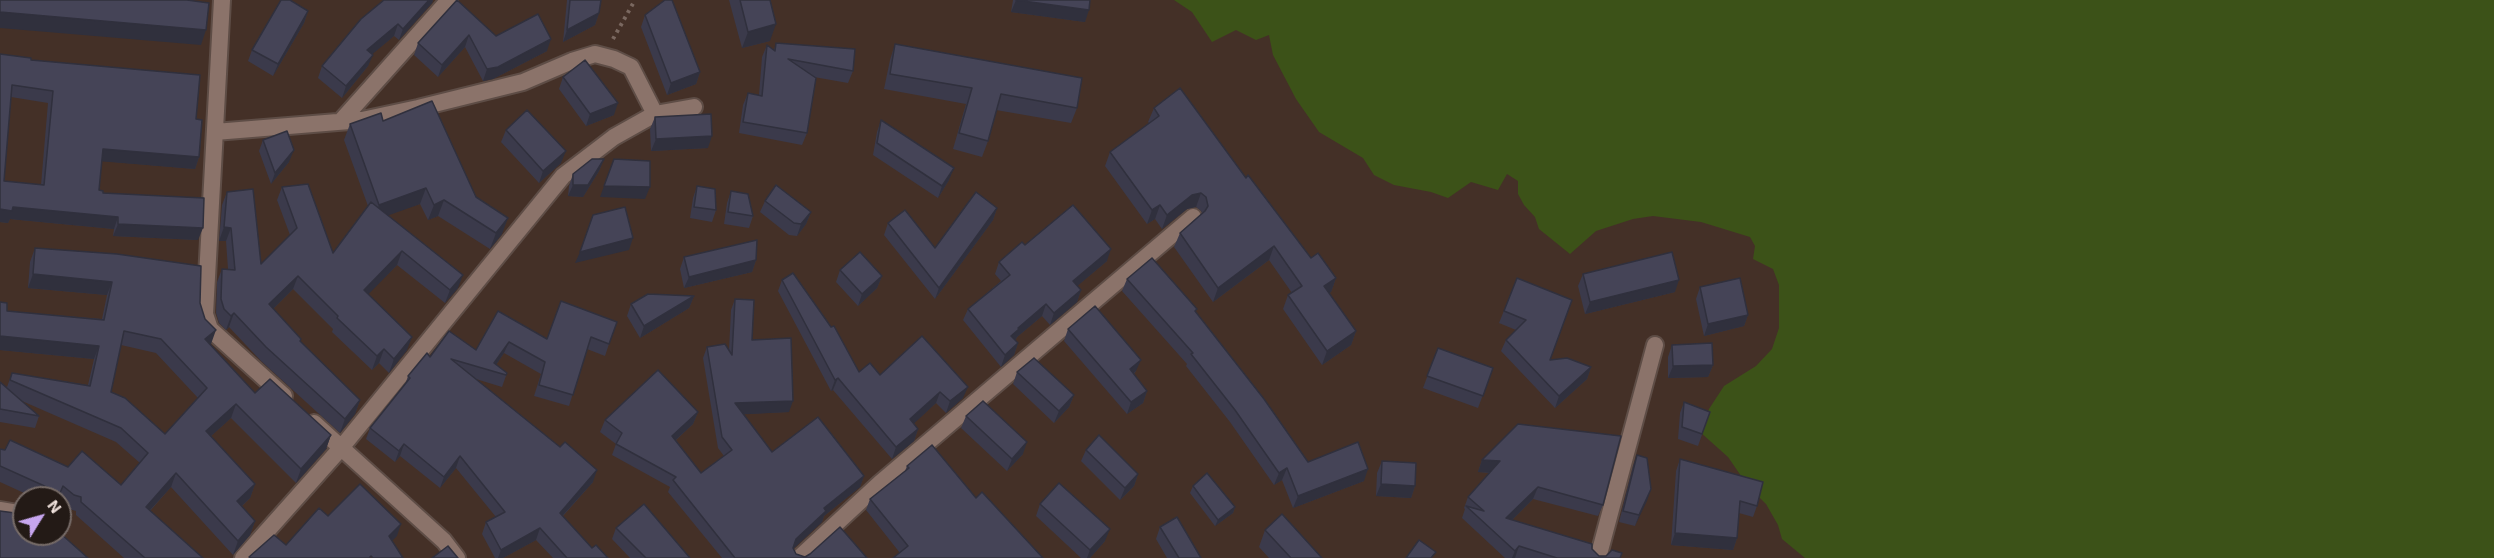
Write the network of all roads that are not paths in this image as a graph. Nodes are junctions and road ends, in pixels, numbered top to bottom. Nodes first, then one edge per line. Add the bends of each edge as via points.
1 (222, 0) edge
2 (449, 0) edge
3 (694, 107) dead end
4 (655, 114) junction
5 (341, 121) junction
6 (215, 132) junction
7 (1193, 217) dead end
8 (1655, 345) dead end
9 (341, 448) junction
10 (243, 558) edge
11 (457, 558) edge
12 (798, 558) edge
13 (1598, 558) edge

1 - 6 street
2 - 5 street
3 - 4 street
4 - 5 street via 631,67 595,54 523,82 362,120
4 - 9 street via 614,137 563,176
5 - 6 street
6 - 9 street via 205,314 210,329
7 - 12 street via 880,483
8 - 13 street
9 - 10 street
9 - 11 street via 444,541

